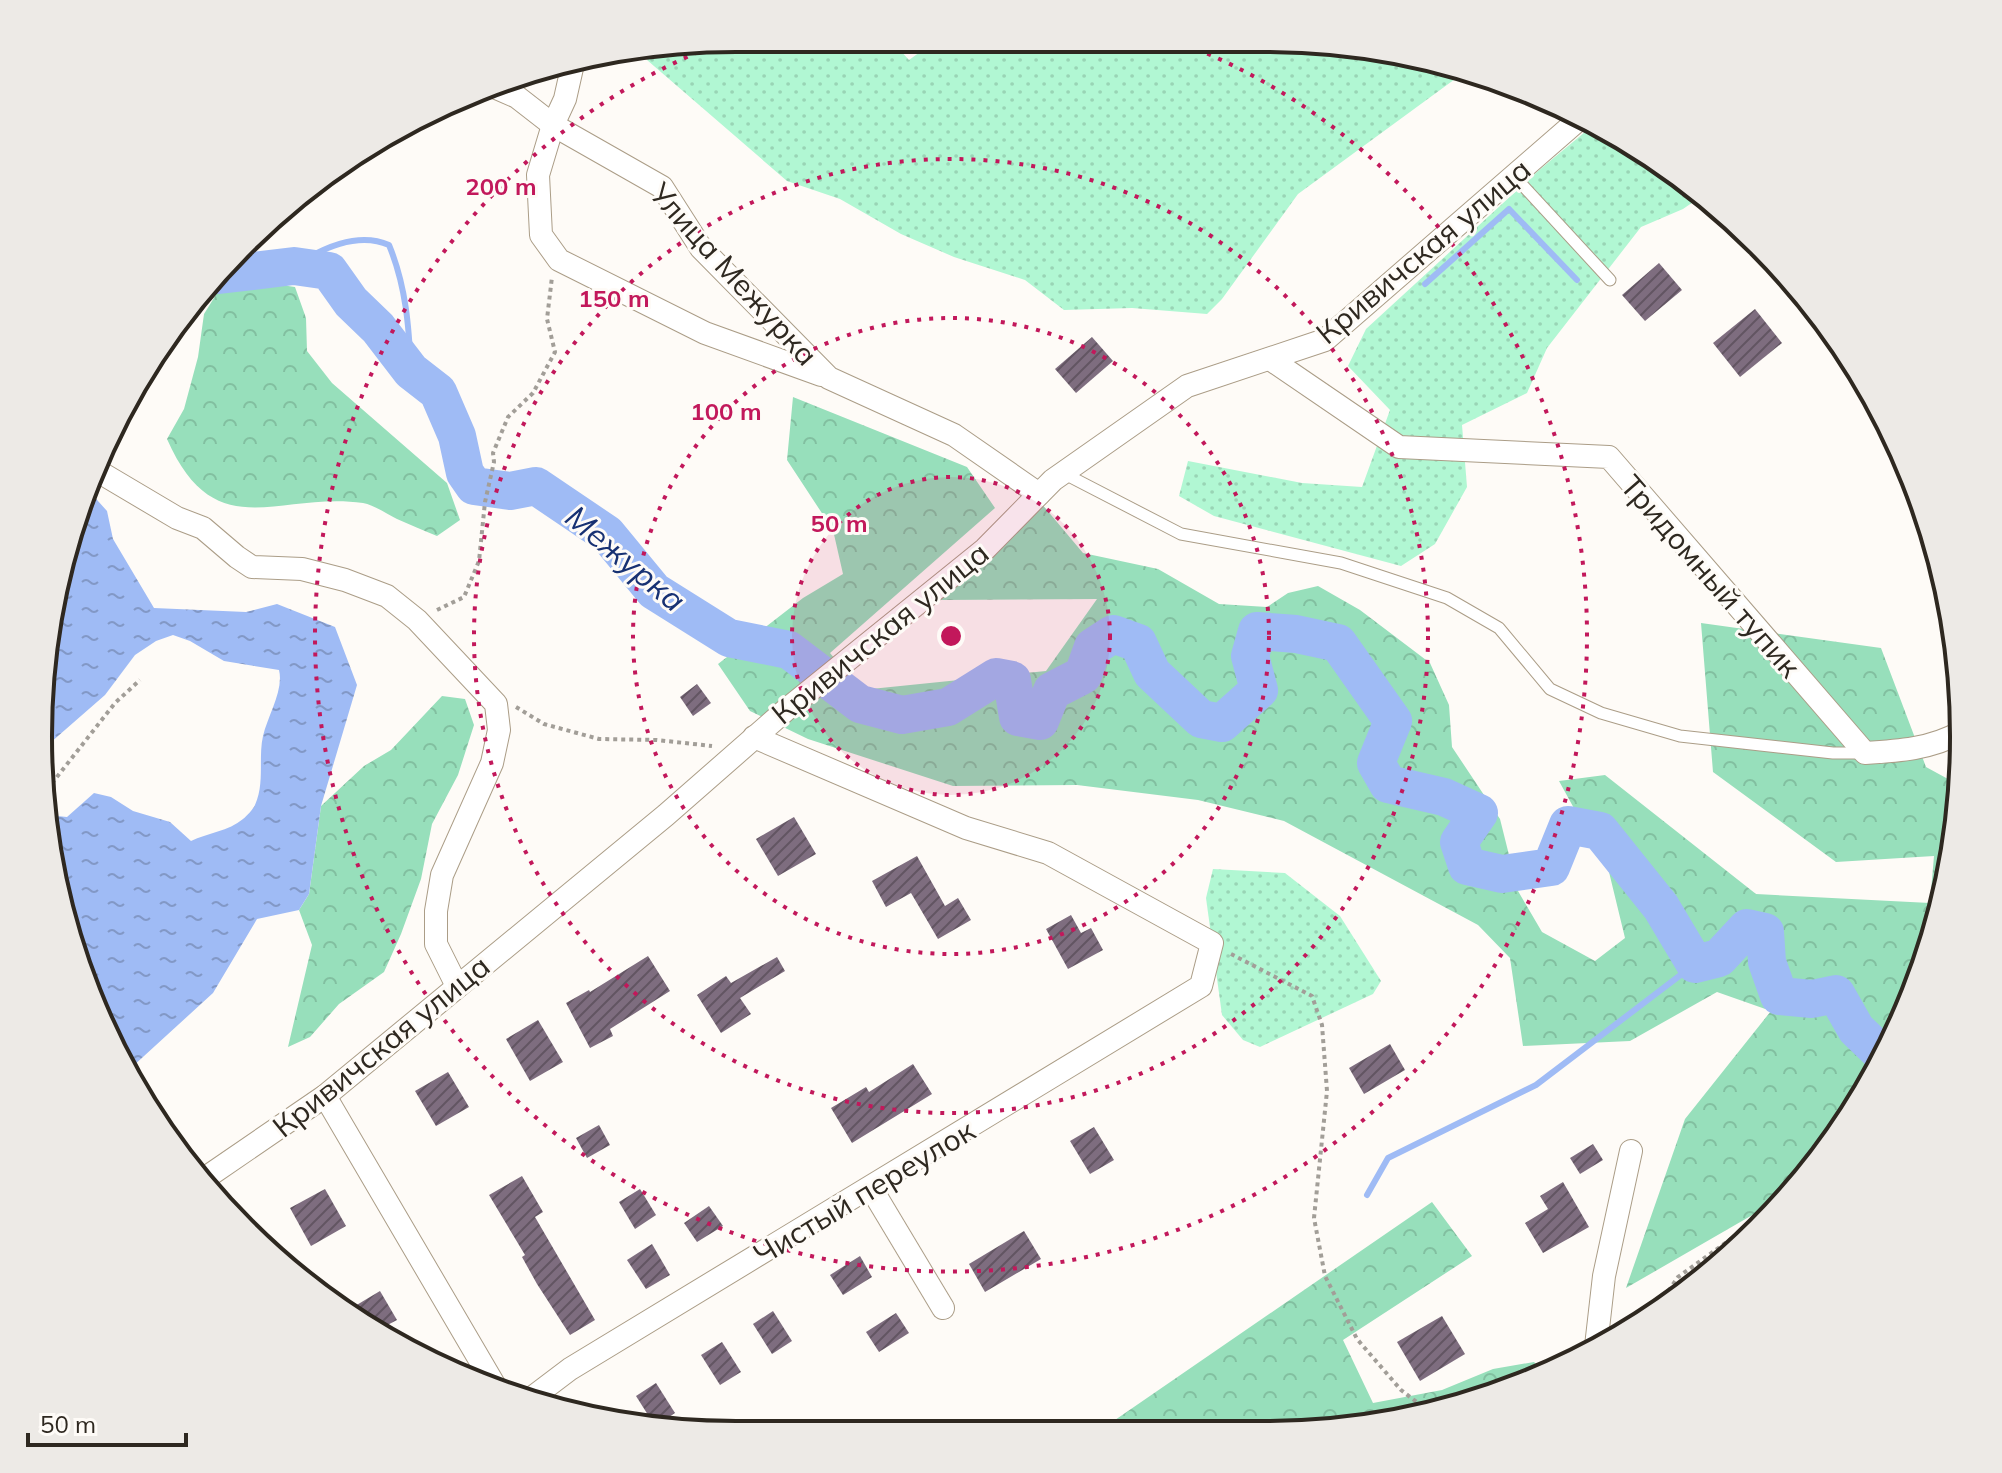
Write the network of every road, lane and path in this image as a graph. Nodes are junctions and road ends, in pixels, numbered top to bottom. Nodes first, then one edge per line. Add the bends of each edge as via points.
1 (571, 72) edge
2 (506, 92) edge
3 (553, 125) junction
4 (1572, 125) edge
5 (1515, 177) junction
6 (559, 260) junction
7 (1610, 280) dead end
8 (1270, 359) junction
9 (829, 378) junction
10 (1063, 473) junction
11 (104, 475) edge
12 (1039, 494) junction
13 (417, 620) junction
14 (140, 680) dead end
15 (483, 687) junction
16 (1950, 738) edge
17 (747, 743) junction
18 (1865, 753) junction
19 (53, 782) edge
20 (1212, 943) junction
21 (457, 986) junction
22 (325, 1096) junction
23 (1631, 1151) dead end
24 (211, 1174) edge
25 (871, 1188) junction
26 (1727, 1242) edge
27 (1670, 1289) edge
28 (943, 1308) dead end
29 (1597, 1335) edge
30 (488, 1374) edge
31 (539, 1392) edge
32 (1419, 1404) edge

1 - 3 street
2 - 3 street, Улица Межурка
3 - 6 street via 538,175 539,208 541,235
3 - 9 street, Улица Межурка via 662,187 701,248
4 - 5 street, Кривичская улица
5 - 7 lane
5 - 8 street, Кривичская улица via 1325,340
6 - 9 street via 705,333
6 - 13 path via 547,319 555,352 533,393 508,417 493,453 479,561 464,597
8 - 10 street, Кривичская улица via 1187,386
8 - 18 street, Тридомный тупик via 1399,447 1609,457
9 - 12 street, Улица Межурка via 954,435
10 - 12 street, Кривичская улица
10 - 18 lane via 1181,534 1341,563 1447,598 1499,628 1550,689 1601,713 1680,736
11 - 13 street via 203,528 252,567 302,569 345,580 387,596
12 - 17 street, Кривичская улица via 985,549
13 - 15 street
14 - 19 path via 115,703
15 - 17 path via 544,724 599,739
15 - 21 street via 496,704 499,730 492,763 442,875 436,911 436,944
16 - 18 street via 1908,750
17 - 20 street via 966,828 1048,853
17 - 21 street, Кривичская улица
20 - 25 street, Чистый переулок via 1201,986
20 - 32 path via 1312,996 1322,1025 1327,1091 1314,1218 1325,1276 1357,1339
21 - 22 street, Кривичская улица
22 - 24 street, Кривичская улица
22 - 30 street
23 - 29 street
25 - 28 street
25 - 31 street, Чистый переулок
26 - 27 path

